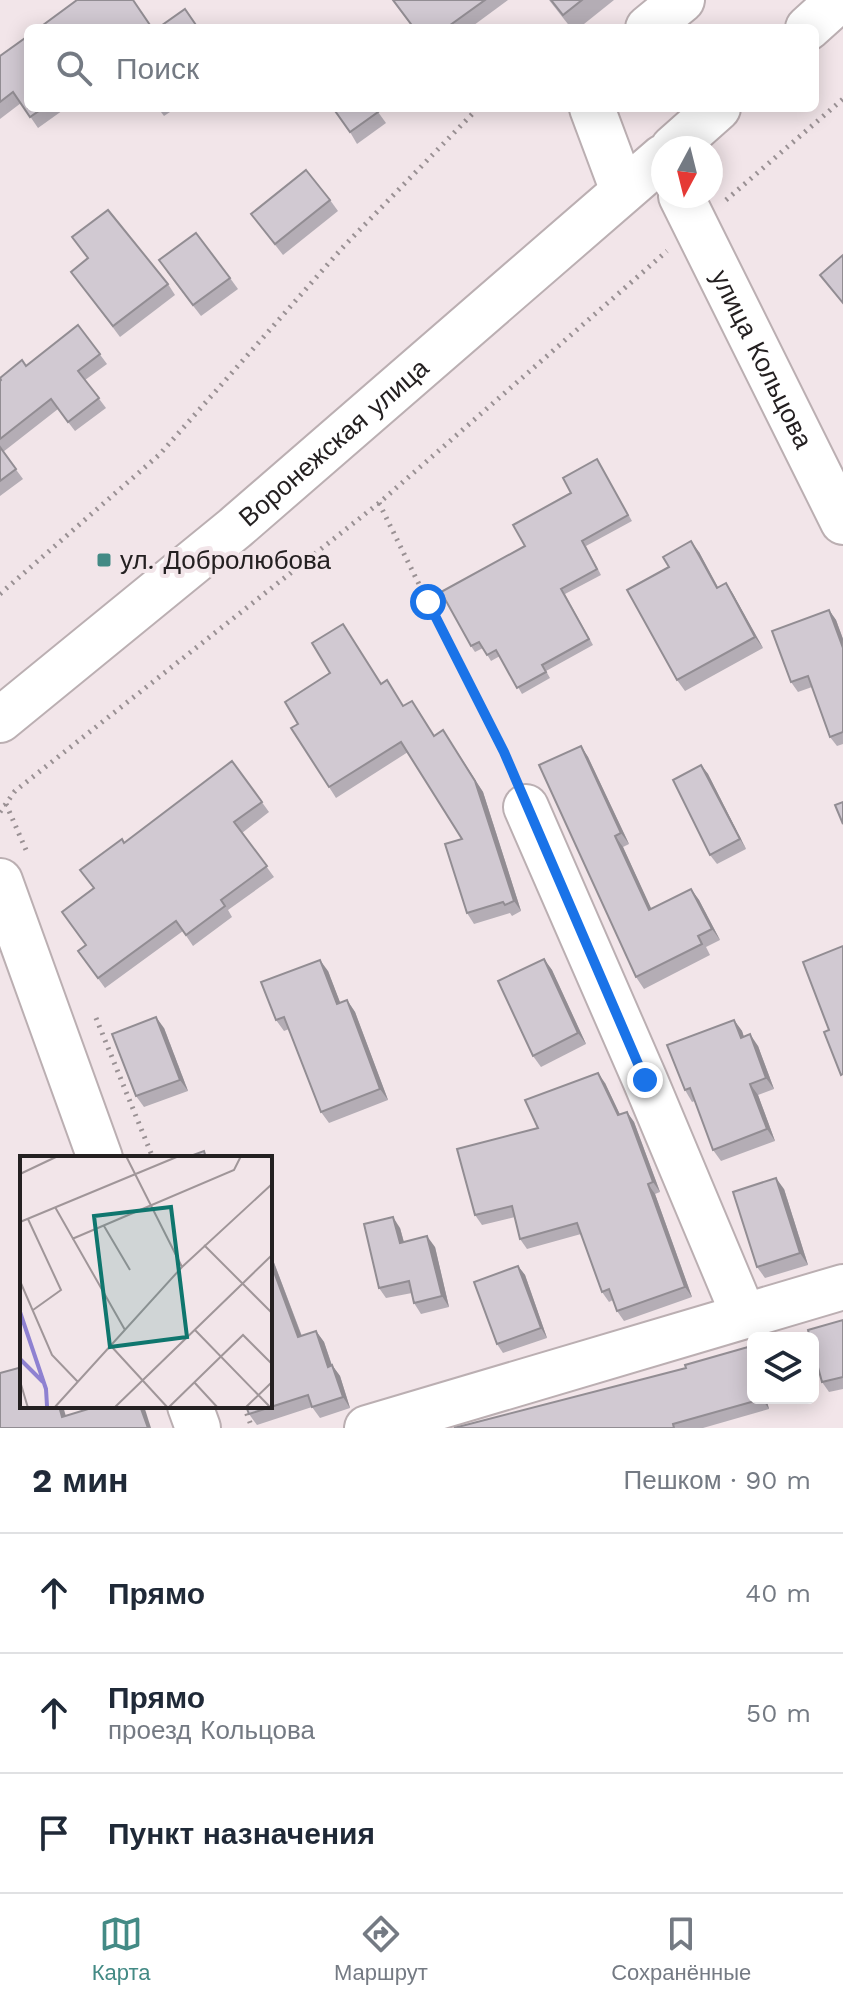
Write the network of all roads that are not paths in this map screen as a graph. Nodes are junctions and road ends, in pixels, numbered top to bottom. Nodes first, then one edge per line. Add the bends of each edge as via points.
1 (682, 0) edge
2 (653, 24) edge
3 (593, 112) edge
4 (715, 112) edge
5 (699, 136) edge
6 (651, 182) edge
7 (623, 191) junction
8 (689, 208) edge
9 (843, 522) edge
10 (0, 720) edge
11 (526, 807) road end
12 (0, 881) edge
13 (99, 1156) edge
14 (843, 1287) edge
15 (744, 1316) junction
16 (191, 1408) edge
17 (198, 1428) edge
18 (367, 1428) edge

1 - 2 street
3 - 7 street
4 - 5 street, Воронежская улица
6 - 7 street, Воронежская улица
7 - 10 street, Воронежская улица via 235,528
8 - 9 street, улица Кольцова
11 - 15 street
12 - 13 street
14 - 15 street
15 - 18 street
16 - 17 street

